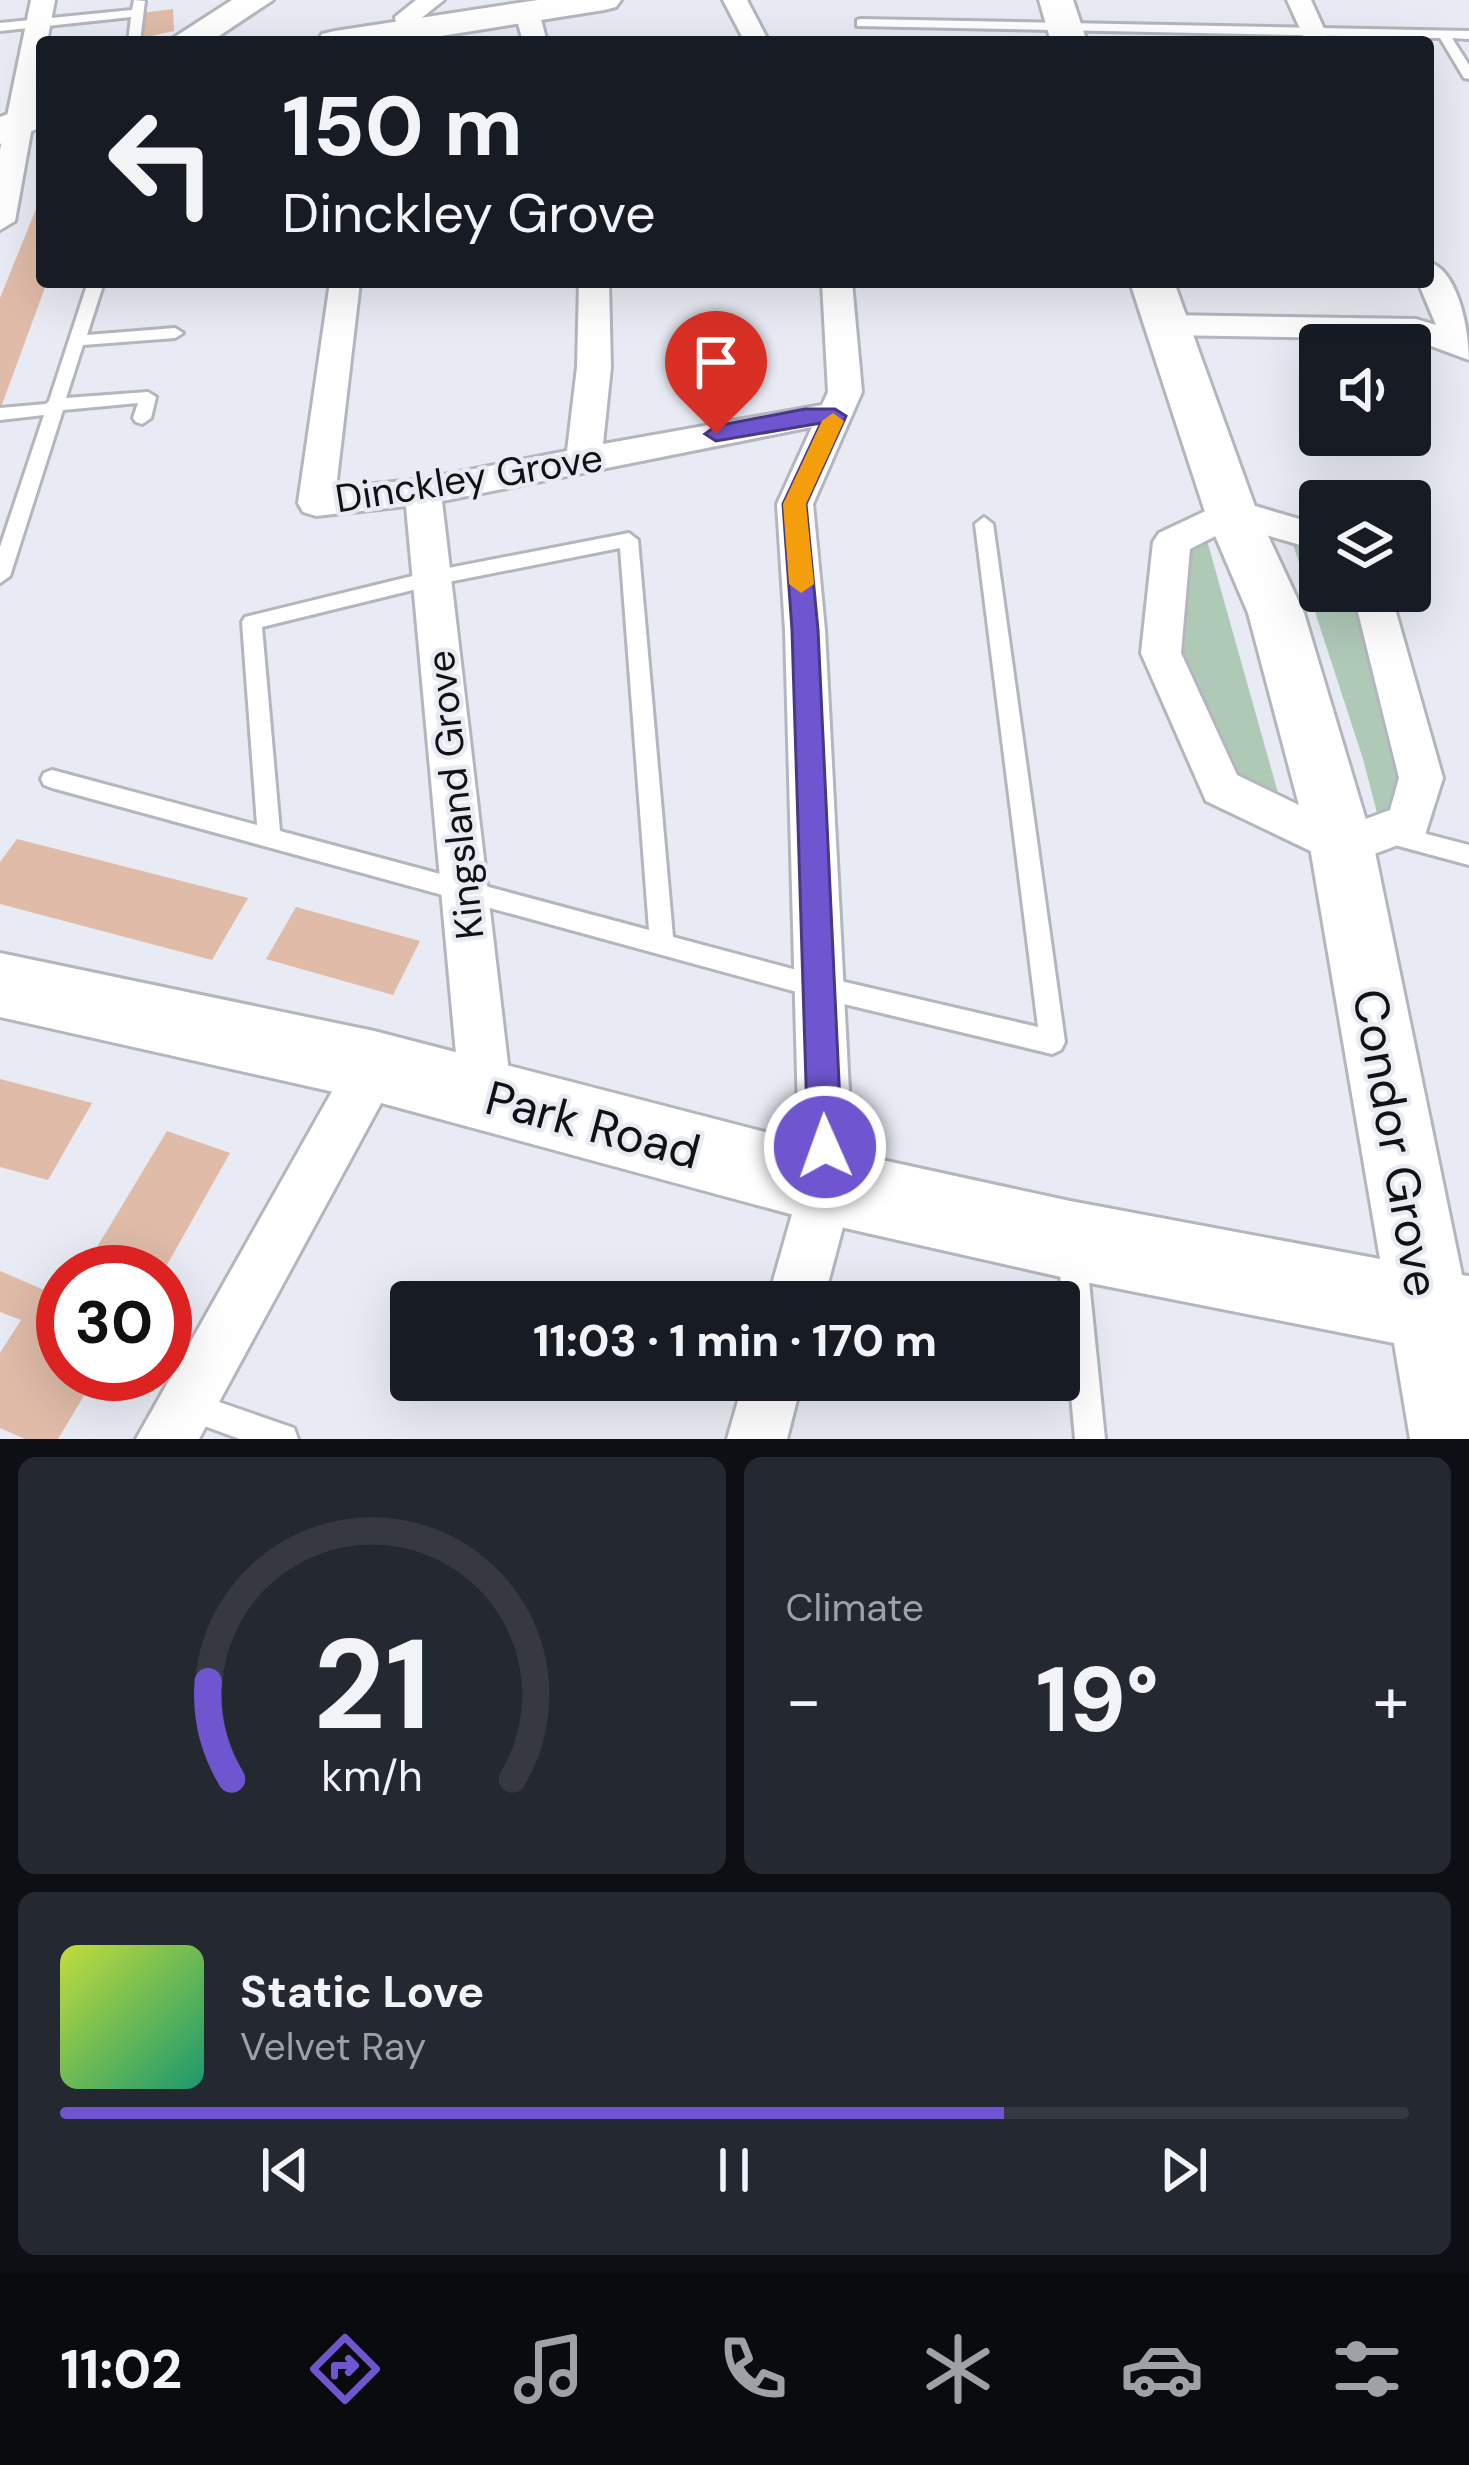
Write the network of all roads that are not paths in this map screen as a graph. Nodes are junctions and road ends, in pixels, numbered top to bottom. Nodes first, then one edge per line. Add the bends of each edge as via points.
1 (256, 0) edge
2 (432, 0) edge
3 (604, 0) edge
4 (735, 0) edge
5 (1299, 0) edge
6 (138, 6) edge
7 (41, 11) edge
8 (1057, 18) edge
9 (861, 23) dead end
10 (938, 24) junction
11 (0, 27) edge
12 (531, 27) edge
13 (407, 30) junction
14 (1444, 35) junction
15 (1469, 35) edge
16 (135, 36) edge
17 (195, 36) edge
18 (371, 36) edge
19 (755, 36) edge
20 (940, 36) edge
21 (1180, 36) edge
22 (1316, 36) edge
23 (1380, 36) edge
24 (36, 38) edge
25 (1469, 75) edge
26 (20, 123) edge
27 (0, 221) edge
28 (1434, 285) edge
29 (94, 288) edge
30 (344, 288) edge
31 (594, 288) edge
32 (836, 288) edge
33 (1159, 304) edge
34 (175, 333) dead end
35 (76, 340) junction
36 (1461, 345) edge
37 (53, 407) junction
38 (0, 414) edge
39 (835, 416) junction
40 (142, 418) dead end
41 (584, 460) junction
42 (423, 492) junction
43 (1231, 512) junction
44 (984, 524) dead end
45 (1299, 533) edge
46 (0, 576) edge
47 (433, 578) junction
48 (1378, 612) edge
49 (52, 778) dead end
50 (269, 838) junction
51 (1362, 839) junction
52 (1469, 855) edge
53 (465, 891) junction
54 (662, 944) junction
55 (0, 985) edge
56 (818, 986) junction
57 (374, 1066) junction
58 (486, 1098) junction
59 (827, 1186) junction
60 (1070, 1240) junction
61 (801, 1281) edge
62 (1448, 1313) edge
63 (767, 1401) edge
64 (176, 1422) edge
65 (283, 1439) edge
66 (757, 1439) edge
67 (1090, 1439) edge
68 (1453, 1439) edge

1 - 17 street
2 - 13 street via 407,17
3 - 12 street
4 - 19 street
5 - 22 street
6 - 7 lane
6 - 16 lane
7 - 11 lane
8 - 10 lane
8 - 21 lane
9 - 10 lane
10 - 20 lane
12 - 13 street
13 - 18 street
14 - 15 lane
14 - 23 lane
14 - 25 lane
24 - 26 street
26 - 27 street
28 - 36 street
29 - 35 lane
30 - 42 street, Dinckley Grove via 316,502
31 - 41 street
32 - 39 street via 845,392
33 - 36 street via 1416,329
33 - 43 street, Condor Grove
34 - 35 lane
35 - 37 lane
37 - 38 lane
37 - 40 lane via 148,398
37 - 46 lane
39 - 41 street, Dinckley Grove
39 - 56 street via 794,504
41 - 42 street, Dinckley Grove
42 - 47 street, Kingsland Grove
43 - 45 street
43 - 51 street, Condor Grove
43 - 51 street via 1172,542 1161,653 1221,788
44 - 56 lane via 1052,1042
47 - 50 lane via 252,622
47 - 53 street, Kingsland Grove
47 - 54 lane via 629,540
48 - 51 street via 1421,778 1409,822
49 - 50 lane
50 - 53 lane
51 - 52 lane
51 - 62 street, Condor Grove
53 - 54 lane
53 - 58 street, Kingsland Grove
54 - 56 lane
55 - 57 street, Park Road
56 - 59 street
57 - 58 street, Park Road
57 - 64 street
58 - 59 street, Park Road
59 - 60 street, Park Road
59 - 61 street
60 - 62 street, Park Road
60 - 67 lane
62 - 68 street, Condor Grove
63 - 66 street
64 - 65 lane

